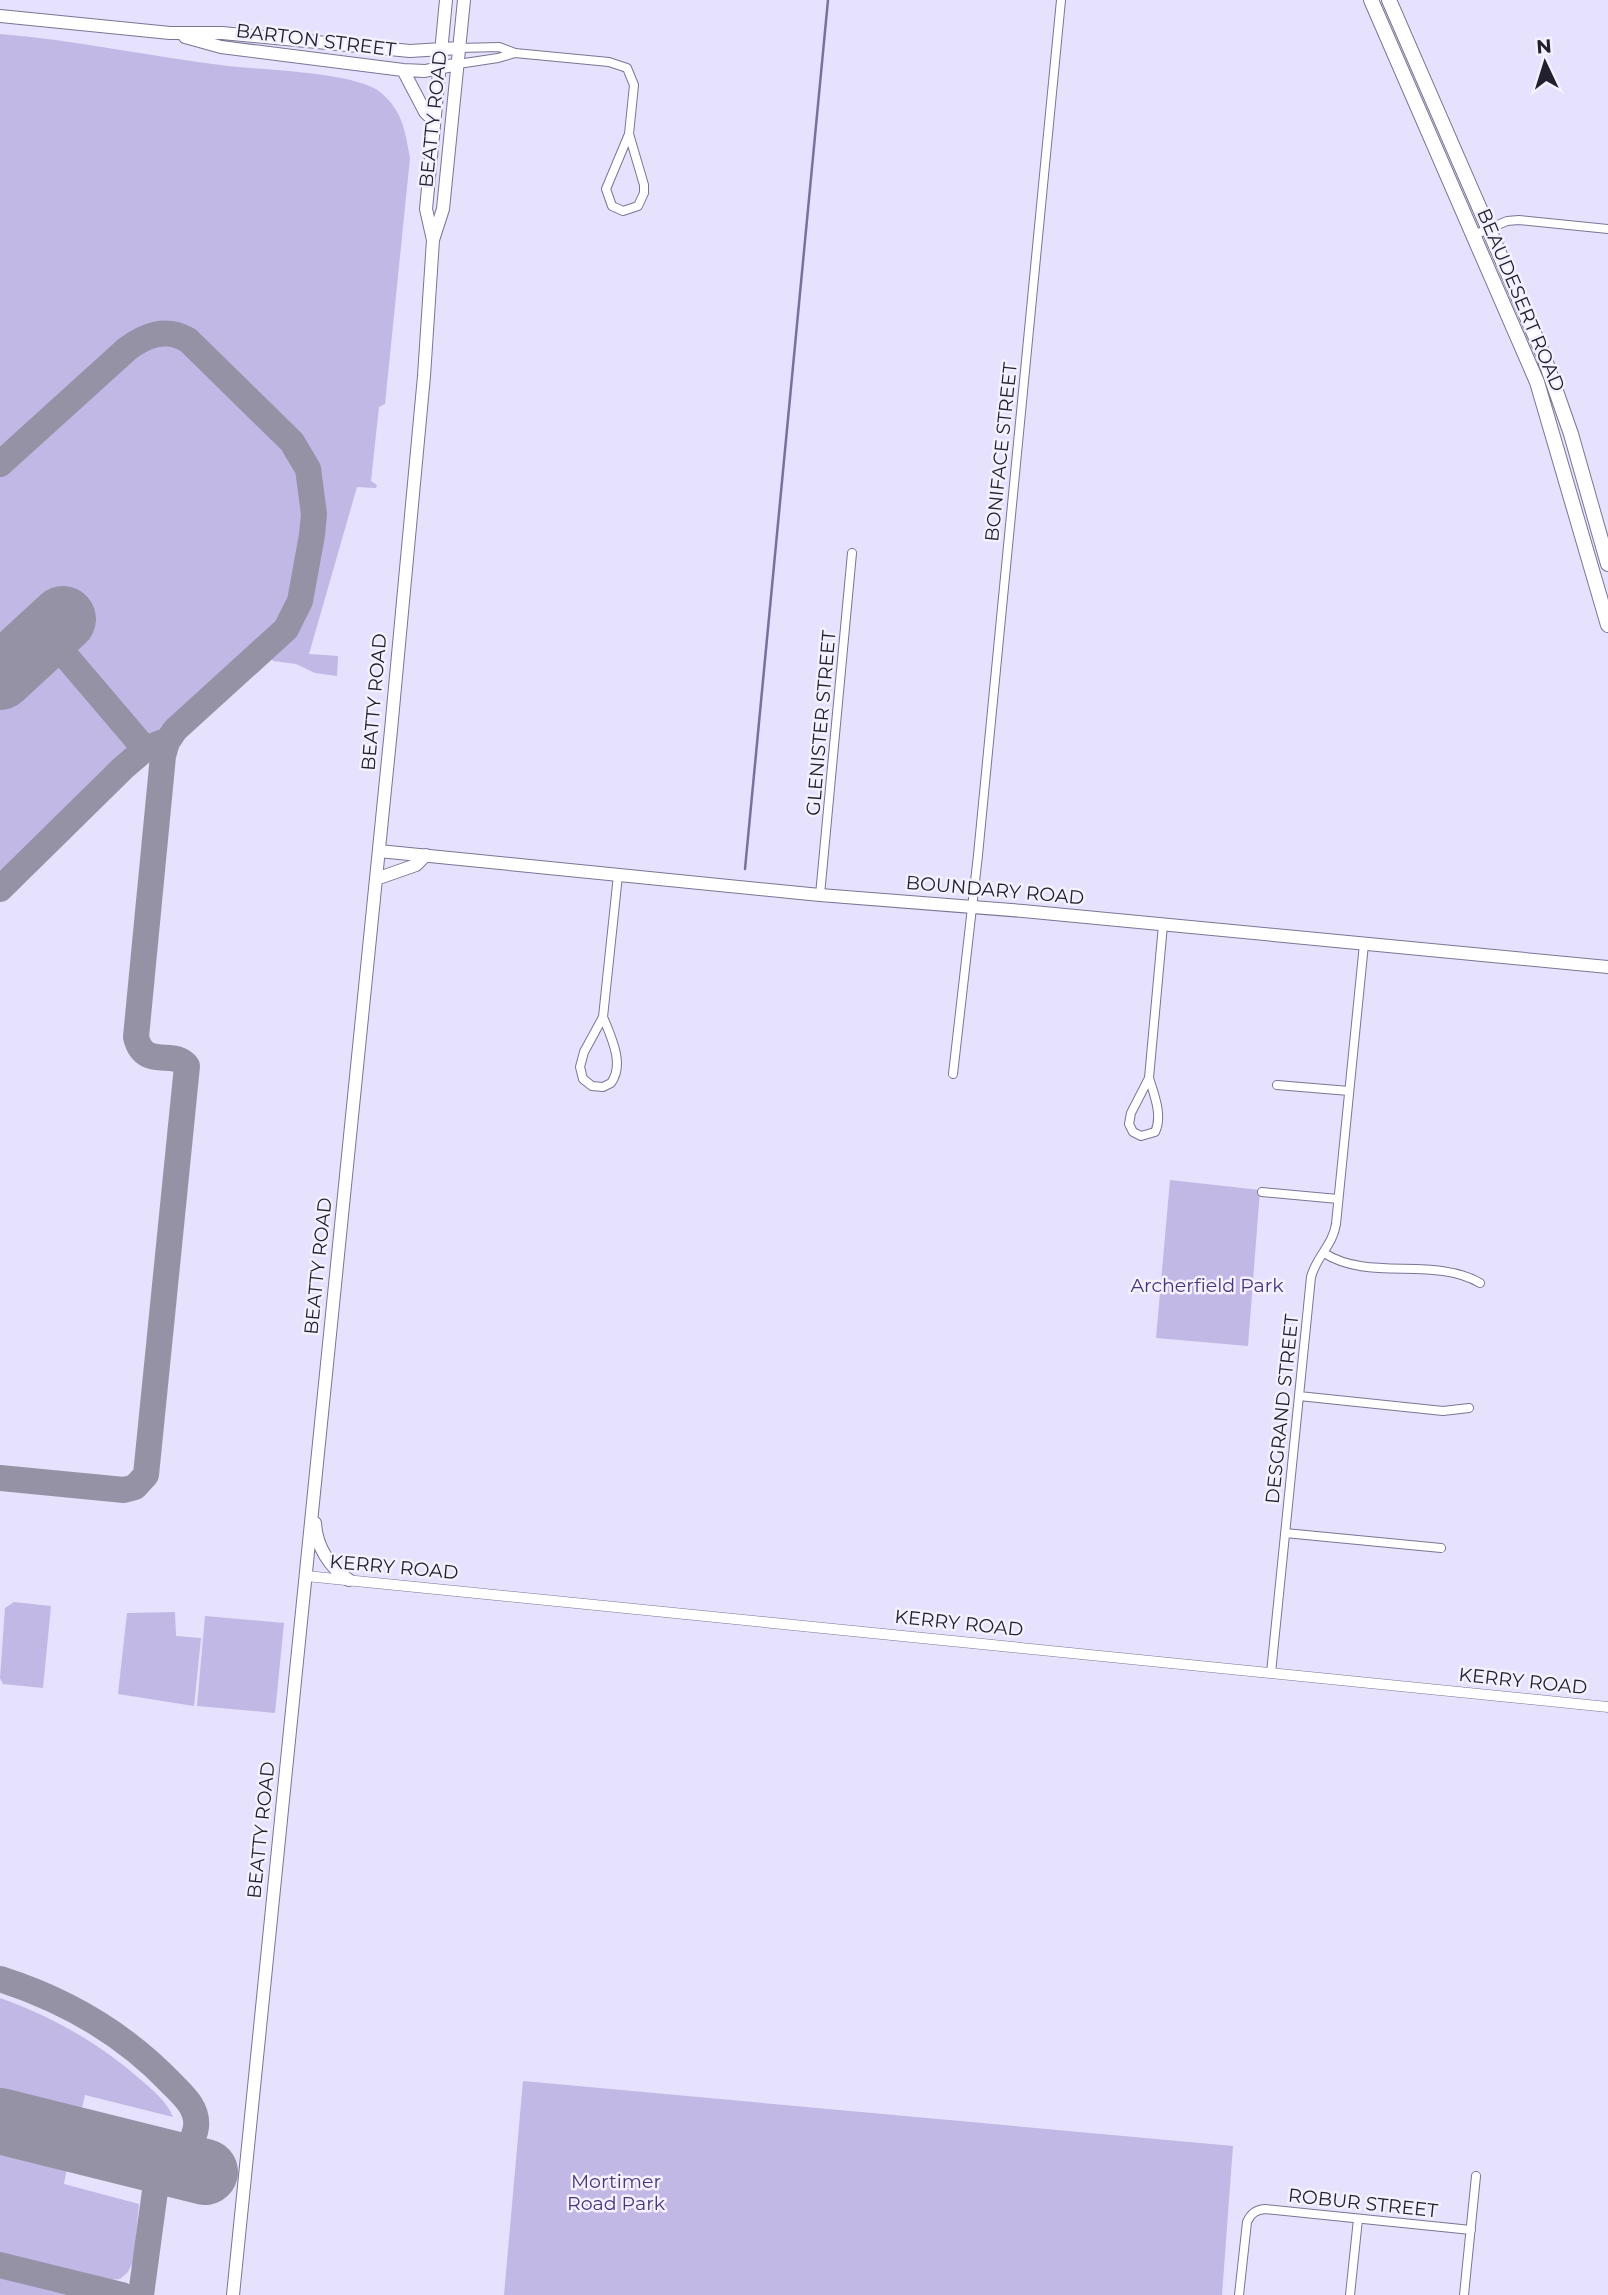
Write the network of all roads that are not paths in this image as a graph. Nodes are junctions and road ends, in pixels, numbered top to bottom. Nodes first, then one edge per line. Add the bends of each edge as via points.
1 (446, 0) edge
2 (464, 0) edge
3 (1061, 0) edge
4 (1371, 0) edge
5 (1389, 0) edge
6 (0, 16) edge
7 (170, 33) junction
8 (459, 48) junction
9 (441, 49) junction
10 (515, 53) junction
11 (458, 64) junction
12 (439, 69) junction
13 (403, 70) junction
14 (434, 121) junction
15 (629, 134) junction
16 (1489, 229) junction
17 (1608, 229) edge
18 (1474, 235) junction
19 (433, 240) junction
20 (1604, 535) edge
21 (1583, 537) junction
22 (852, 553) dead end
23 (1608, 564) edge
24 (1608, 625) edge
25 (379, 851) junction
26 (426, 855) junction
27 (618, 875) junction
28 (376, 879) junction
29 (820, 895) junction
30 (971, 907) junction
31 (1163, 925) junction
32 (1364, 944) junction
33 (1608, 967) edge
34 (603, 1017) junction
35 (953, 1074) dead end
36 (1149, 1078) junction
37 (1277, 1085) dead end
38 (1349, 1091) junction
39 (1262, 1192) dead end
40 (1338, 1199) junction
41 (1324, 1253) junction
42 (1480, 1283) dead end
43 (1299, 1396) junction
44 (1469, 1408) dead end
45 (314, 1488) junction
46 (1285, 1533) junction
47 (1441, 1548) dead end
48 (306, 1576) junction
49 (349, 1580) junction
50 (1271, 1673) junction
51 (1608, 1707) edge
52 (1476, 2176) dead end
53 (1358, 2219) junction
54 (1471, 2230) junction
55 (233, 2295) edge
56 (1239, 2295) edge
57 (1350, 2295) edge
58 (1464, 2295) edge

1 - 9 main road, BEATTY ROAD
2 - 8 main road, BEATTY ROAD
3 - 30 street, BONIFACE STREET
4 - 18 highway, BEAUDESERT ROAD
5 - 16 highway, BEAUDESERT ROAD
6 - 7 main road, BARTON STREET
7 - 9 main road, BARTON STREET via 222,33 410,51
7 - 13 main road, BARTON STREET via 221,47
8 - 9 main road, BARTON STREET
8 - 10 street via 499,47
8 - 11 main road, BEATTY ROAD
9 - 12 main road, BEATTY ROAD
10 - 11 street
10 - 15 street via 621,65 634,85
11 - 12 main road, BARTON STREET
11 - 19 main road, BEATTY ROAD via 443,209
12 - 13 main road, BARTON STREET
12 - 14 main road, BEATTY ROAD
13 - 14 main road
14 - 19 main road, BEATTY ROAD via 426,209
15 - 15 street via 644,193 638,206 623,211 612,206 606,189
16 - 17 street via 1519,220
16 - 18 street
16 - 20 highway, BEAUDESERT ROAD via 1555,387
18 - 21 highway, BEAUDESERT ROAD via 1537,382
19 - 25 main road, BEATTY ROAD
20 - 21 street
20 - 23 highway, BEAUDESERT ROAD
21 - 24 highway, BEAUDESERT ROAD
22 - 29 street, GLENISTER STREET
25 - 26 main road, BOUNDARY ROAD
25 - 28 main road, BEATTY ROAD
26 - 27 main road, BOUNDARY ROAD
26 - 28 main road via 415,865
27 - 29 main road, BOUNDARY ROAD
27 - 34 street
28 - 45 main road, BEATTY ROAD
29 - 30 main road, BOUNDARY ROAD
30 - 31 main road, BOUNDARY ROAD
30 - 35 street, BONIFACE STREET
31 - 32 main road, BOUNDARY ROAD
31 - 36 street
32 - 33 main road, BOUNDARY ROAD
32 - 38 street, DESGRAND STREET
34 - 34 street via 617,1069 611,1083 598,1087 583,1079 580,1067
36 - 36 street via 1158,1124 1155,1132 1141,1136 1133,1132 1129,1119
37 - 38 street
38 - 40 street, DESGRAND STREET
39 - 40 street
40 - 41 street, DESGRAND STREET via 1335,1233
41 - 42 street via 1342,1263 1459,1274
41 - 43 street, DESGRAND STREET via 1311,1277
43 - 44 street via 1443,1411
43 - 46 street, DESGRAND STREET
45 - 48 main road, BEATTY ROAD
45 - 49 main road via 315,1531 328,1561
46 - 47 street
46 - 50 street, DESGRAND STREET
48 - 49 street, KERRY ROAD
48 - 55 main road, BEATTY ROAD
49 - 50 street, KERRY ROAD
50 - 51 street, KERRY ROAD
52 - 54 street
53 - 54 street, ROBUR STREET
53 - 56 street, ROBUR STREET via 1265,2209 1253,2213 1246,2226
53 - 57 street
54 - 58 street

